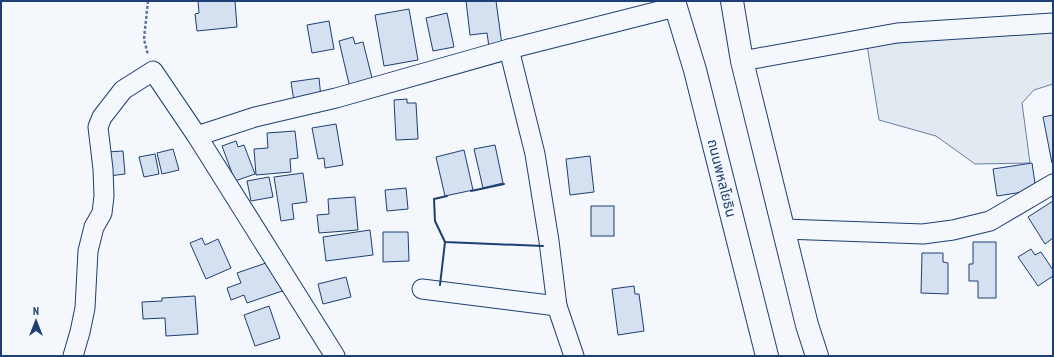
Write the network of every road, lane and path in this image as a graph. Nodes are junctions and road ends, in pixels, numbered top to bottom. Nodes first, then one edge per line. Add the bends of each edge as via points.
1 (148, 1) edge
2 (732, 1) edge
3 (675, 4) edge
4 (1053, 23) edge
5 (509, 49) junction
6 (742, 61) junction
7 (153, 71) junction
8 (197, 136) junction
9 (1053, 184) edge
10 (784, 229) junction
11 (422, 290) dead end
12 (556, 306) junction
13 (73, 356) edge
14 (335, 356) edge
15 (574, 356) edge
16 (767, 356) edge
17 (817, 356) edge

1 - 7 path via 144,39
2 - 6 highway
3 - 5 street
3 - 16 highway, ถนนพหลโยธิน via 695,70
4 - 6 street via 897,33
5 - 8 street via 336,98 255,117
5 - 12 street via 535,154 549,240
6 - 10 highway
7 - 8 street
7 - 13 street via 123,90 102,117 98,127 104,196 102,213 94,227 88,252 85,308
8 - 14 street
9 - 10 street via 990,221 953,230 923,234
10 - 17 highway
11 - 12 street
12 - 15 street

